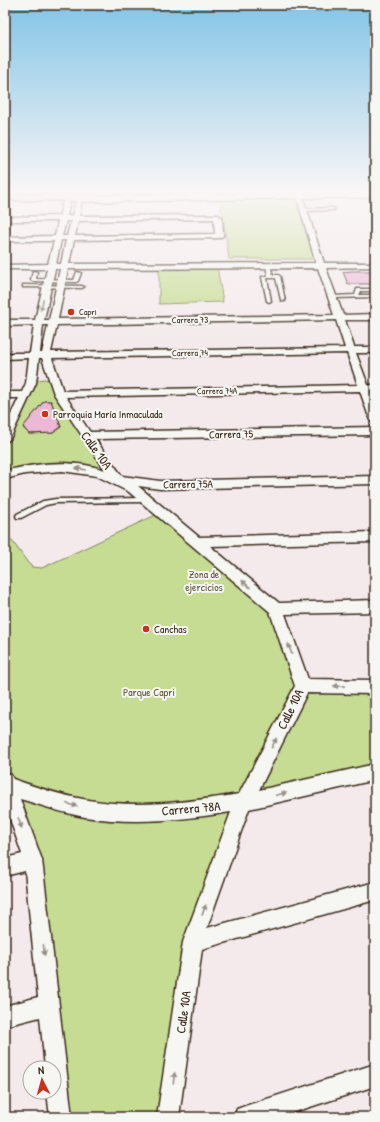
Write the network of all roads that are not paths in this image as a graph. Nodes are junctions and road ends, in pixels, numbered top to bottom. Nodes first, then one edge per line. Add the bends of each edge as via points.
1 (56, 244) edge
2 (69, 244) edge
3 (315, 244) edge
4 (375, 258) edge
5 (5, 260) edge
6 (320, 262) junction
7 (52, 263) junction
8 (65, 263) junction
9 (375, 265) edge
10 (268, 266) junction
11 (5, 267) edge
12 (35, 272) dead end
13 (79, 273) dead end
14 (271, 276) junction
15 (47, 284) junction
16 (61, 284) junction
17 (25, 286) dead end
18 (82, 287) dead end
19 (375, 290) edge
20 (375, 296) edge
21 (337, 297) junction
22 (356, 297) junction
23 (284, 300) dead end
24 (269, 301) dead end
25 (375, 317) edge
26 (340, 318) junction
27 (39, 322) junction
28 (52, 322) junction
29 (5, 323) edge
30 (351, 350) junction
31 (375, 350) edge
32 (35, 355) junction
33 (46, 355) junction
34 (5, 356) edge
35 (42, 380) junction
36 (364, 388) junction
37 (375, 388) edge
38 (59, 394) junction
39 (5, 395) edge
40 (26, 395) junction
41 (375, 420) edge
42 (375, 431) edge
43 (88, 436) junction
44 (5, 438) edge
45 (5, 476) edge
46 (118, 480) junction
47 (375, 480) edge
48 (146, 500) junction
49 (19, 516) dead end
50 (375, 537) edge
51 (196, 542) junction
52 (375, 606) edge
53 (276, 609) junction
54 (303, 686) junction
55 (375, 687) edge
56 (375, 772) edge
57 (6, 783) edge
58 (243, 802) junction
59 (33, 860) junction
60 (5, 867) edge
61 (375, 891) edge
62 (193, 942) junction
63 (50, 1004) junction
64 (5, 1016) edge
65 (375, 1075) edge
66 (61, 1117) edge
67 (168, 1117) edge
68 (245, 1117) edge

1 - 7 street, Calle 10A
2 - 8 street, Calle 10A
3 - 6 street
4 - 6 street
5 - 7 street
6 - 8 street
6 - 9 street
6 - 10 street
6 - 21 street
7 - 8 street
7 - 11 street
7 - 15 street, Calle 10A
8 - 10 street
8 - 16 street, Calle 10A
10 - 14 lane
12 - 15 lane via 33,280
13 - 16 lane via 77,280
14 - 23 lane via 278,276
14 - 24 lane via 264,277
15 - 16 lane
15 - 17 lane
15 -> 27 street, Calle 10A
16 - 18 lane
16 - 28 street, Calle 10A
19 - 22 lane via 359,290
20 - 22 lane
21 - 22 lane
21 - 26 street
25 - 26 street, Carrera 73
26 - 28 street, Carrera 73
26 - 30 street
27 - 28 street, Carrera 73
27 - 29 street, Carrera 73
27 - 32 street, Calle 10A
28 - 33 street, Calle 10A
30 - 31 street, Carrera 74
30 - 33 street, Carrera 74
30 - 36 street
32 - 33 street, Carrera 74
32 - 34 street, Carrera 74
32 - 35 street, Calle 10A
33 - 35 street, Calle 10A
35 - 38 street, Calle 10A
35 - 40 street, Calle 10A
36 - 37 street, Carrera 74A
36 - 38 street, Carrera 74A
36 - 41 street
38 - 43 street, Calle 10A
39 - 40 street
40 - 44 street, Calle 10A
42 - 43 street, Carrera 75
43 - 46 street, Calle 10A
46 -> 45 street, Carrera 75A via 93,471 62,467 25,470
46 - 47 street, Carrera 75A via 160,485
46 - 48 street, Calle 10A
48 - 49 lane via 56,501 45,503
48 - 51 street, Calle 10A
50 - 51 street
53 -> 51 street, Calle 10A
52 - 53 street
54 -> 53 street, Calle 10A
55 -> 54 street
58 -> 54 street, Calle 10A
58 -> 56 street, Carrera 78A
57 -> 58 street, Carrera 78A via 39,797 92,809 133,812 179,810
57 -> 59 street
62 -> 58 street, Calle 10A
59 - 60 street
59 -> 63 street
61 - 62 street
67 -> 62 street, Calle 10A
63 - 64 street
63 - 66 street
65 - 68 street

